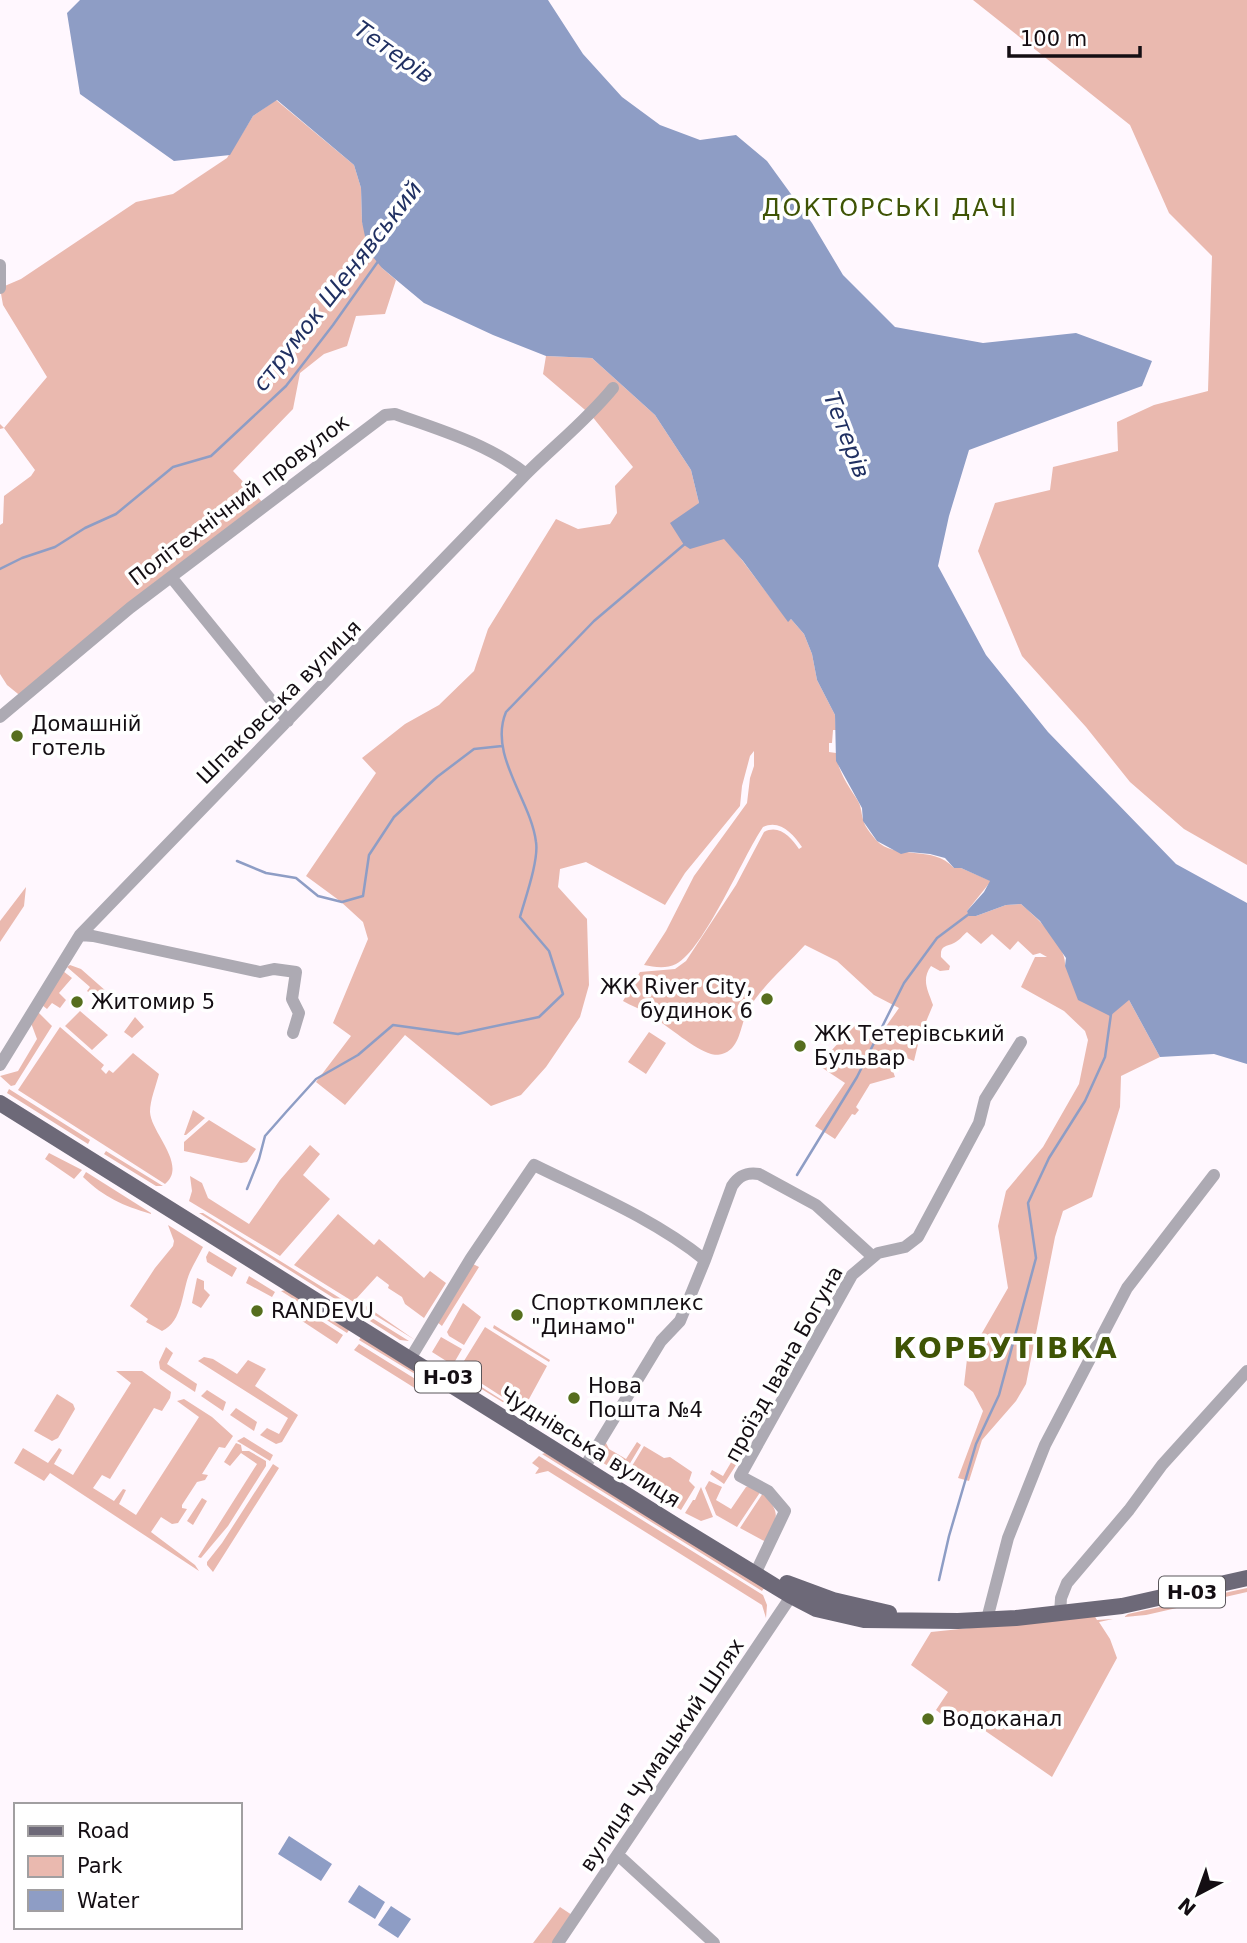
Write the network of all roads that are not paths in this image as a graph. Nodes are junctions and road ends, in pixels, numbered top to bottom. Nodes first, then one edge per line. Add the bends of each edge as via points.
1 (0, 265) edge
2 (0, 288) edge
3 (613, 388) dead end
4 (526, 474) junction
5 (171, 577) junction
6 (0, 718) edge
7 (288, 721) junction
8 (80, 935) junction
9 (293, 1033) dead end
10 (1021, 1042) dead end
11 (0, 1065) edge
12 (0, 1096) edge
13 (0, 1103) edge
14 (1214, 1175) dead end
15 (872, 1256) junction
16 (705, 1260) junction
17 (411, 1356) junction
18 (1247, 1371) edge
19 (586, 1466) junction
20 (757, 1571) junction
21 (1247, 1578) edge
22 (794, 1592) junction
23 (1060, 1614) junction
24 (987, 1619) junction
25 (618, 1855) junction
26 (558, 1943) edge
27 (714, 1943) edge

1 - 2 street
3 - 4 street, Шпаковська вулиця via 591,415
4 - 5 street, Політехнічний провулок via 508,460 459,437 395,414 385,415
4 - 7 street, Шпаковська вулиця
5 - 6 street, Політехнічний провулок
5 - 7 street
7 - 8 street, Шпаковська вулиця
8 - 9 street via 260,972 296,972 292,999 299,1013
8 - 11 street, Шпаковська вулиця
10 - 15 street, проїзд Івана Богуна via 985,1099 979,1123 918,1237 905,1247
12 - 17 main road, Чуднівська вулиця / Н-03
13 - 17 main road, Чуднівська вулиця / Н-03
14 - 24 street via 1127,1288 1045,1446 1008,1538
15 - 16 street via 816,1205 752,1172 736,1180
15 - 20 street, проїзд Івана Богуна via 852,1275 740,1476 768,1491 785,1511
16 - 17 street via 629,1211 534,1165
16 - 19 street via 680,1321 661,1341
17 - 19 main road, Чуднівська вулиця / Н-03
18 - 23 street via 1162,1465 1067,1583
19 - 20 main road, Чуднівська вулиця / Н-03
20 - 22 main road, Чуднівська вулиця / Н-03
21 - 23 main road, Чуднівська вулиця / Н-03 via 1165,1598
22 - 24 main road, Чуднівська вулиця / Н-03 via 816,1609 853,1619
22 - 25 street, вулиця Чумацький Шлях
23 - 24 main road, Чуднівська вулиця / Н-03
25 - 26 street, вулиця Чумацький Шлях
25 - 27 street

